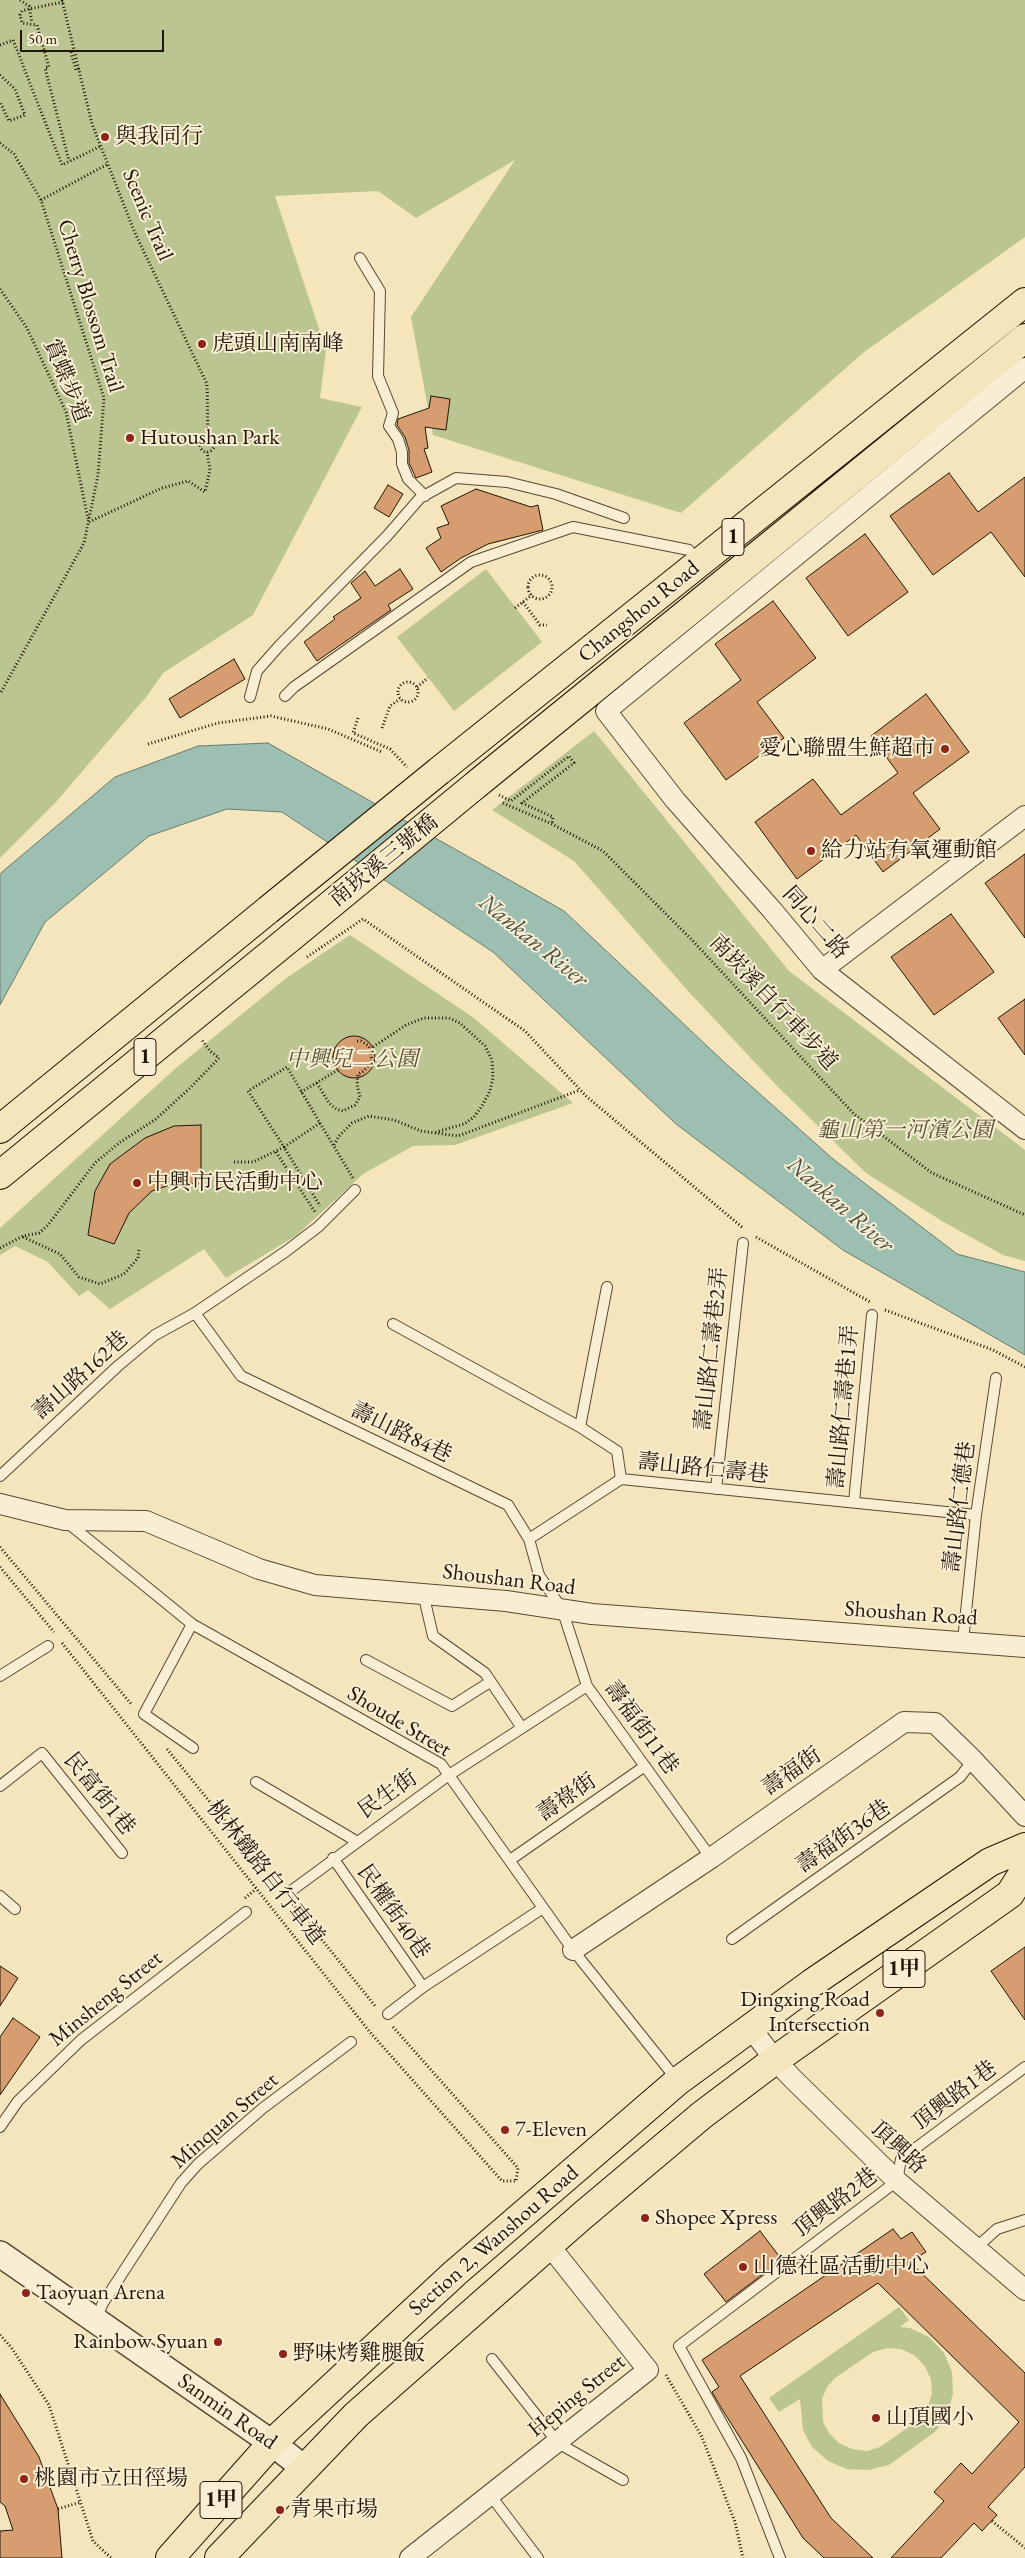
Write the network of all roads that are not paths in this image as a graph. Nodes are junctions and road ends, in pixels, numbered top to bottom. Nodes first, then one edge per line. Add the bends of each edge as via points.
1 (360, 258) dead end
2 (1025, 302) edge
3 (1025, 338) edge
4 (1025, 368) edge
5 (425, 496) junction
6 (624, 518) dead end
7 (689, 550) dead end
8 (286, 696) dead end
9 (250, 697) dead end
10 (439, 771) joint
11 (485, 787) joint
12 (1025, 816) edge
13 (1025, 823) edge
14 (823, 971) junction
15 (0, 1129) edge
16 (1025, 1129) edge
17 (0, 1175) edge
18 (351, 1186) road end
19 (743, 1243) dead end
20 (607, 1287) dead end
21 (195, 1313) junction
22 (872, 1315) dead end
23 (393, 1324) dead end
24 (996, 1378) dead end
25 (580, 1427) junction
26 (0, 1476) edge
27 (621, 1479) junction
28 (716, 1489) junction
29 (854, 1502) junction
30 (0, 1504) edge
31 (976, 1515) junction
32 (65, 1520) junction
33 (529, 1539) junction
34 (423, 1593) junction
35 (562, 1610) junction
36 (192, 1624) junction
37 (963, 1642) junction
38 (48, 1646) dead end
39 (1025, 1647) edge
40 (366, 1660) dead end
41 (0, 1676) edge
42 (490, 1682) junction
43 (587, 1686) junction
44 (522, 1728) junction
45 (193, 1748) dead end
46 (973, 1760) junction
47 (645, 1766) junction
48 (450, 1775) junction
49 (256, 1782) dead end
50 (0, 1786) edge
51 (1025, 1816) edge
52 (356, 1841) junction
53 (1025, 1847) edge
54 (122, 1853) dead end
55 (333, 1858) junction
56 (711, 1858) junction
57 (510, 1860) junction
58 (1025, 1870) edge
59 (285, 1889) road end
60 (0, 1896) edge
61 (543, 1908) junction
62 (15, 1909) dead end
63 (246, 1912) dead end
64 (732, 1939) dead end
65 (573, 1950) junction
66 (423, 1987) junction
67 (388, 2014) dead end
68 (750, 2027) junction
69 (351, 2042) dead end
70 (775, 2060) junction
71 (1025, 2067) edge
72 (678, 2081) junction
73 (0, 2127) edge
74 (896, 2181) junction
75 (1025, 2220) edge
76 (549, 2245) junction
77 (977, 2247) junction
78 (0, 2254) edge
79 (1025, 2290) edge
80 (95, 2320) junction
81 (492, 2359) dead end
82 (558, 2442) junction
83 (272, 2443) junction
84 (304, 2468) junction
85 (623, 2480) dead end
86 (491, 2496) junction
87 (170, 2558) edge
88 (219, 2558) edge
89 (410, 2558) edge
90 (538, 2558) edge
91 (780, 2558) edge

1 - 5 lane via 380,291 378,376 393,413 389,426 398,439 408,479
2 - 10 main road, Changshou Road / 1
3 - 11 main road, Changshou Road / 1
4 - 14 street, 同心二路 via 606,711 675,800
5 - 6 lane via 456,478 507,482 556,494
5 - 9 lane via 257,671
7 - 8 lane via 573,527 471,562 294,687
10 - 15 main road, 南崁溪三號橋 / 1, bridge
11 - 17 main road, 南崁溪三號橋 / 1, bridge via 298,947
12 - 14 street
13 - 14 street
14 - 16 street, 同心二路
18 - 21 lane, 壽山路162巷 via 322,1222 285,1252
19 - 28 lane, 壽山路仁壽巷2弄
20 - 25 lane
21 - 26 lane, 壽山路162巷 via 155,1335
21 - 33 lane, 壽山路84巷 via 241,1376 508,1505
22 - 29 lane, 壽山路仁壽巷1弄
23 - 25 lane, 壽山路仁壽巷
24 - 31 lane, 壽山路仁德巷
25 - 27 lane, 壽山路仁壽巷 via 617,1451
27 - 28 lane, 壽山路仁壽巷
27 - 33 lane
28 - 29 lane, 壽山路仁壽巷
29 - 31 lane, 壽山路仁壽巷
30 - 32 street, Shoushan Road
31 - 37 lane, 壽山路仁德巷
32 - 34 street, Shoushan Road via 146,1521 260,1569 315,1585
32 - 36 lane, Shoude Street
33 - 35 lane, 壽山路84巷 via 539,1575
34 - 35 street, Shoushan Road
34 - 42 lane via 432,1636 485,1673
35 - 37 street, Shoushan Road
35 - 43 lane, 壽福街11巷
36 - 45 lane via 144,1714
36 - 48 lane, Shoude Street via 441,1764
37 - 39 street, Shoushan Road
38 - 41 lane
40 - 42 lane via 452,1706
42 - 44 lane
43 - 44 lane, 民生街
43 - 47 lane, 壽福街11巷
44 - 48 lane, 民生街
46 - 51 street, 壽福街
46 - 56 street, 壽福街 via 935,1723 904,1722
46 - 64 lane, 壽福街36巷 via 960,1777
47 - 56 lane, 壽福街11巷
47 - 57 lane, 壽祿街
48 - 52 lane, 民生街
48 - 57 lane, Shoude Street
49 - 52 lane
50 - 54 lane, 民富街1巷 via 42,1753
52 - 55 lane, 民生街
53 - 68 main road, Section 2, Wanshou Road / 1甲 via 990,1862
55 - 59 lane, 民生街
55 - 66 lane, 民權街40巷
56 - 65 street, 壽福街
57 - 61 lane, Shoude Street
58 - 70 main road, Section 2, Wanshou Road / 1甲 via 1010,1894
60 - 62 lane
61 - 65 lane, Shoude Street
61 - 66 lane
63 - 73 lane, Minsheng Street via 81,2040 18,2101
65 - 72 lane, Shoude Street
66 - 67 lane
68 - 70 street, 頂興路
68 - 72 main road, Section 2, Wanshou Road / 1甲
69 - 80 lane, Minquan Street via 263,2108 198,2164 181,2184
70 - 74 street, 頂興路
70 - 76 main road, Section 2, Wanshou Road / 1甲 via 702,2115
71 - 74 lane, 頂興路1巷 via 901,2159
72 - 83 main road, Section 2, Wanshou Road / 1甲 via 455,2273
74 - 77 street, 頂興路
74 - 91 lane, 頂興路2巷 via 679,2346 741,2458
75 - 77 lane via 997,2229
76 - 82 street, Heping Street via 648,2370
76 - 84 main road, Section 2, Wanshou Road / 1甲 via 356,2416
77 - 79 street, 頂興路
78 - 80 street, Sanmin Road
80 - 83 street, Sanmin Road
81 - 82 lane
82 - 85 lane
82 - 86 street, Heping Street
83 - 84 street, Sanmin Road
83 - 87 main road, Section 2, Wanshou Road / 1甲
84 - 88 main road, Section 2, Wanshou Road / 1甲
86 - 89 street, Heping Street
86 - 90 lane

